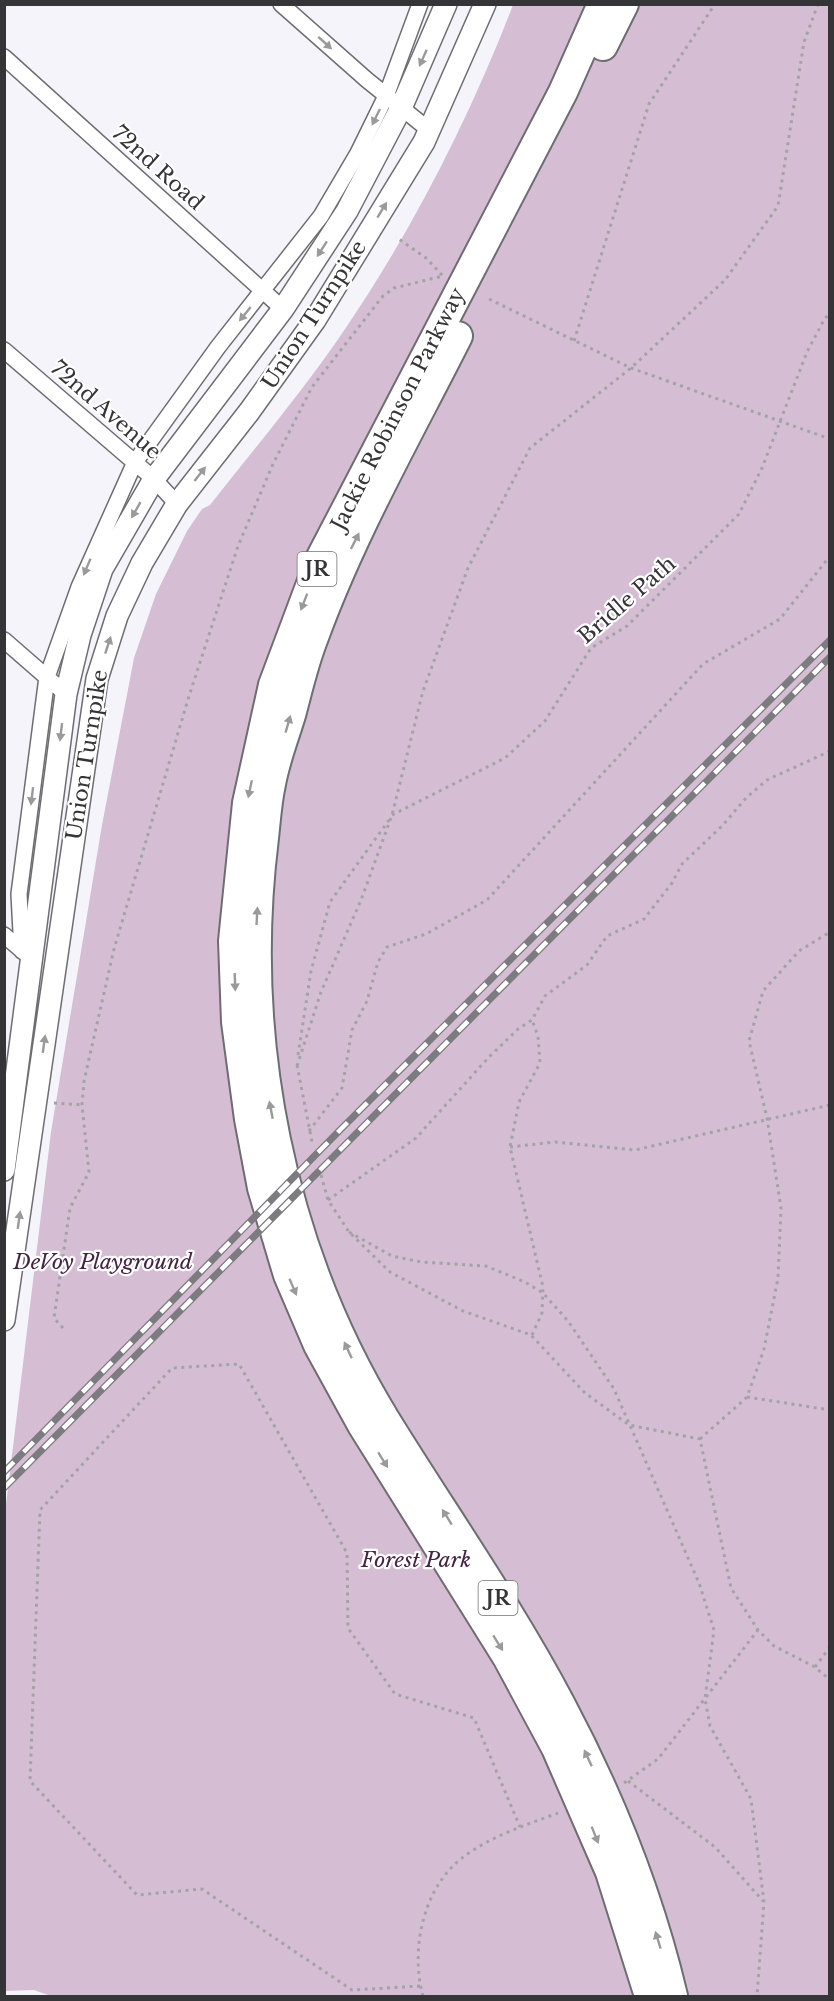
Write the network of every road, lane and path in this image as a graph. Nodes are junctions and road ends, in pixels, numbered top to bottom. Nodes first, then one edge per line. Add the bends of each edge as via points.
1 (281, 4) edge
2 (420, 4) edge
3 (446, 4) edge
4 (485, 4) edge
5 (602, 4) edge
6 (624, 4) edge
7 (715, 4) edge
8 (818, 4) edge
9 (4, 57) edge
10 (393, 102) junction
11 (429, 130) junction
12 (396, 237) dead end
13 (263, 292) junction
14 (489, 299) dead end
15 (283, 309) junction
16 (830, 314) edge
17 (574, 341) junction
18 (4, 350) edge
19 (631, 368) junction
20 (780, 421) junction
21 (830, 439) edge
22 (135, 462) junction
23 (154, 479) junction
24 (177, 504) junction
25 (830, 556) edge
26 (4, 640) edge
27 (47, 677) junction
28 (66, 694) junction
29 (830, 751) edge
30 (392, 815) junction
31 (830, 932) edge
32 (4, 936) edge
33 (27, 954) junction
34 (532, 1020) junction
35 (297, 1066) junction
36 (27, 1100) edge
37 (82, 1105) junction
38 (830, 1105) edge
39 (767, 1118) junction
40 (309, 1131) junction
41 (312, 1142) dead end
42 (510, 1147) junction
43 (4, 1170) edge
44 (321, 1175) dead end
45 (328, 1200) junction
46 (349, 1232) junction
47 (543, 1293) junction
48 (4, 1320) edge
49 (63, 1328) dead end
50 (531, 1335) junction
51 (747, 1397) junction
52 (830, 1410) edge
53 (629, 1425) junction
54 (699, 1439) junction
55 (758, 1630) junction
56 (830, 1647) edge
57 (815, 1667) junction
58 (830, 1680) edge
59 (705, 1699) junction
60 (628, 1780) junction
61 (622, 1784) dead end
62 (561, 1812) dead end
63 (520, 1827) junction
64 (764, 1902) junction
65 (420, 1986) junction
66 (423, 1996) edge
67 (649, 1996) edge
68 (673, 1996) edge
69 (757, 1996) edge

1 -> 10 street
2 - 10 street, Union Turnpike
3 -> 10 main road, Union Turnpike
4 - 11 main road, Union Turnpike
5 -> 67 highway, Jackie Robinson Parkway / JR via 563,92 321,557 273,685 247,803 233,942 236,1022 249,1119 262,1188 288,1275 318,1345 362,1425 507,1657 556,1748 610,1872
68 -> 6 highway, Jackie Robinson Parkway / JR via 629,1856 576,1733 526,1643 382,1414 327,1305 282,1167 259,1026 255,953 259,877 271,784 313,640 347,557
7 - 17 path via 649,104
8 - 19 path via 804,42 778,206 725,280
9 - 13 street, 72nd Road
10 - 11 street
10 -> 13 street, Union Turnpike via 321,216
10 -> 15 main road, Union Turnpike via 347,211
24 -> 11 main road, Union Turnpike via 315,320
12 - 37 path via 443,276 394,288 383,296 312,387 251,515 189,696 114,949
13 - 15 street, 72nd Road
13 -> 22 street, Union Turnpike
14 - 17 path
15 - 23 main road, Union Turnpike
16 - 20 path, Bridle Path via 807,352
17 - 19 path
18 - 22 street, 72nd Avenue
19 - 20 path
19 - 30 path via 530,448 468,568 423,691
20 - 21 path
20 - 30 path, Bridle Path via 740,514 627,626 591,648 545,721 505,758
22 - 23 street, 72nd Avenue
22 -> 27 street, Union Turnpike via 79,587
23 - 24 street, 72nd Avenue
23 -> 28 main road, Union Turnpike via 102,568
36 -> 24 main road, Union Turnpike via 97,679 122,605
25 - 40 path via 780,619 703,664 487,900 426,934 387,947 352,1030 342,1088
26 - 27 street
27 - 28 street
27 -> 33 street, Union Turnpike via 19,894
28 -> 33 main road, Union Turnpike
29 - 34 path via 767,780 746,798 682,864 644,919 608,936 587,965 545,996
30 - 35 path via 321,992
30 - 35 path via 330,902 311,971
31 - 39 path via 799,951 763,991 749,1041
32 - 33 street
33 - 36 main road, Union Turnpike
34 - 42 path via 540,1063 519,1102
34 - 45 path via 488,1058 416,1138
35 - 40 path
36 - 37 path
36 - 43 main road, Union Turnpike
48 -> 36 main road, Union Turnpike
37 - 49 path via 89,1172 70,1208 54,1318
38 - 39 path
39 - 42 path via 635,1150 555,1142
39 - 51 path via 781,1208 778,1278 764,1349
40 - 41 path
42 - 47 path
44 - 45 path
45 - 46 path
46 - 47 path via 392,1256 486,1266
46 - 50 path via 390,1272 464,1311
47 - 50 path via 542,1313
47 - 53 path via 586,1345 614,1389
50 - 53 path via 585,1393
51 - 52 path
51 - 54 path
53 - 54 path
53 - 59 path via 699,1582 714,1630
54 - 55 path via 731,1588
55 - 57 path via 774,1646
55 - 59 path
56 - 57 path
57 - 58 path
59 - 60 path via 652,1765
59 - 64 path via 710,1726 751,1798
60 - 61 path
60 - 64 path via 715,1847
62 - 63 path
63 - 65 path via 464,1856 444,1878 425,1910 418,1945
63 - 65 path via 474,1718 395,1694 348,1628 347,1553 239,1364 172,1368 40,1510 30,1781 137,1895 202,1889 352,1990
64 - 69 path
65 - 66 path

